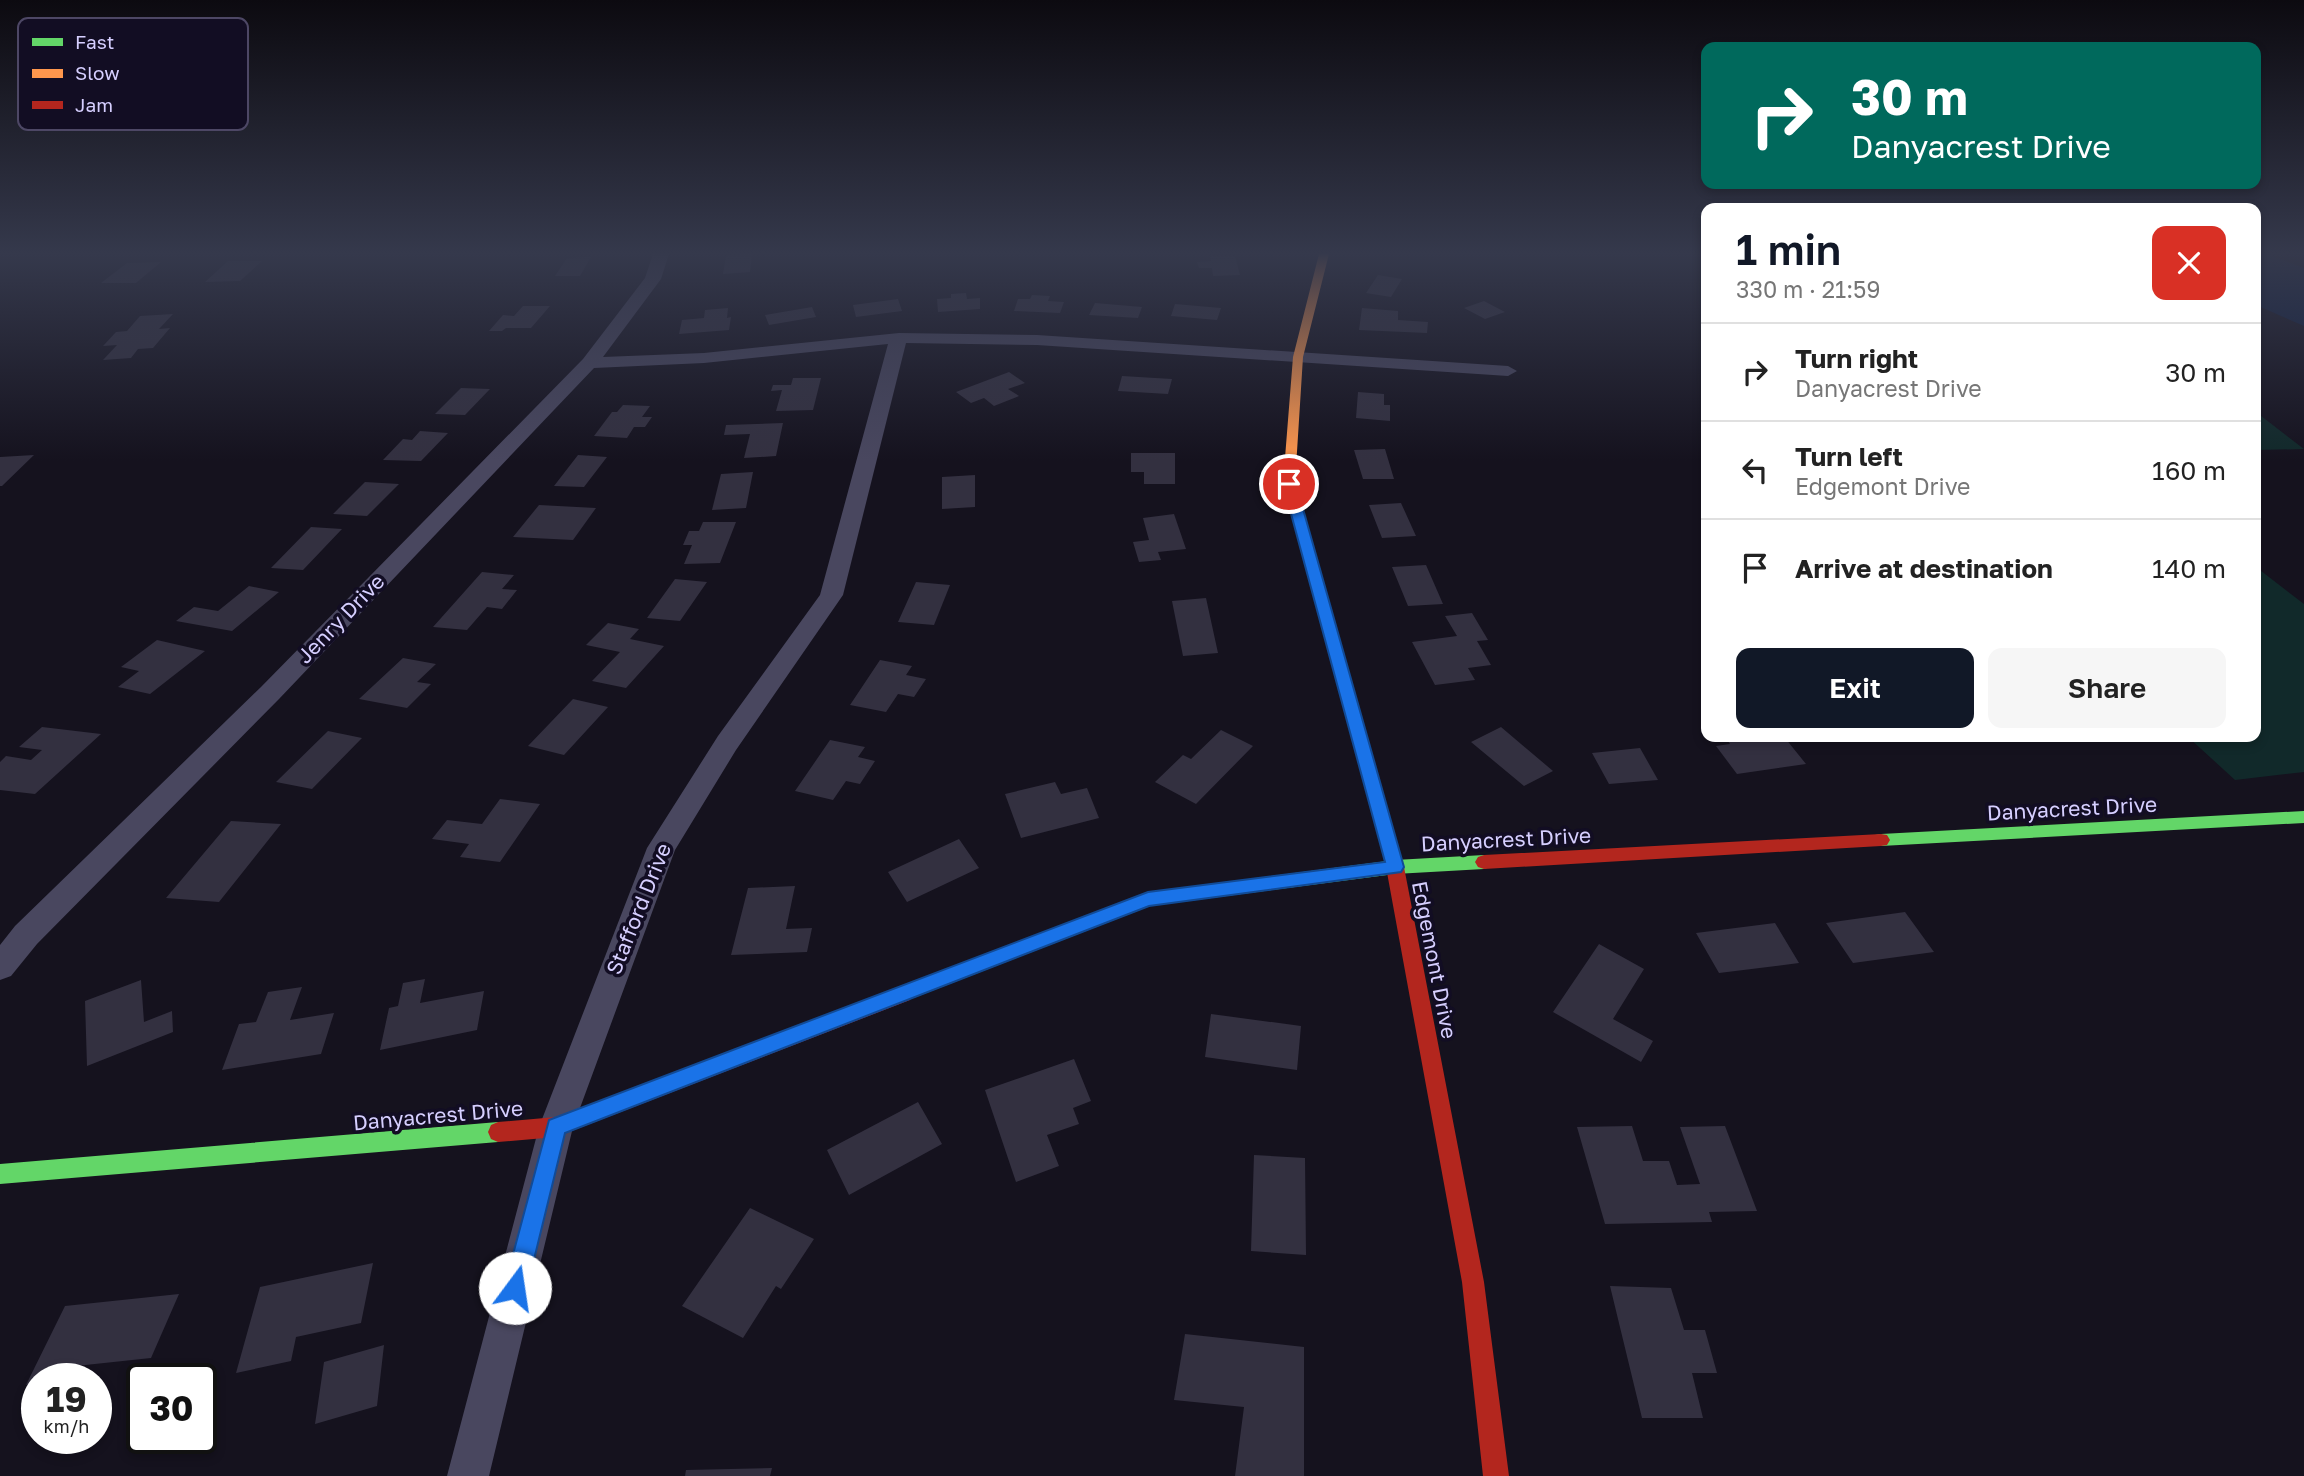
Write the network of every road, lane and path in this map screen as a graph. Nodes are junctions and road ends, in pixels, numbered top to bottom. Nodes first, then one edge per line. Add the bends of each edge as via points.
1 (620, 323) edge
2 (1306, 323) edge
3 (899, 338) junction
4 (1298, 356) junction
5 (589, 363) junction
6 (1508, 371) dead end
7 (2304, 817) edge
8 (1395, 867) junction
9 (0, 967) edge
10 (556, 1127) junction
11 (0, 1174) edge
12 (468, 1476) edge
13 (1496, 1476) edge

1 - 5 street, Jenry Drive
2 - 4 street, Edgemont Drive
3 - 4 street via 1037,340
3 - 5 street via 704,358
3 - 10 street, Stafford Drive via 831,595 727,743 661,848
4 - 6 street
4 - 8 street, Edgemont Drive via 1289,484
5 - 9 street, Jenry Drive via 26,935
7 - 8 street, Danyacrest Drive
8 - 10 street, Danyacrest Drive via 1148,899
8 - 13 street, Edgemont Drive via 1473,1282
10 - 11 street, Danyacrest Drive
10 - 12 street, Stafford Drive

